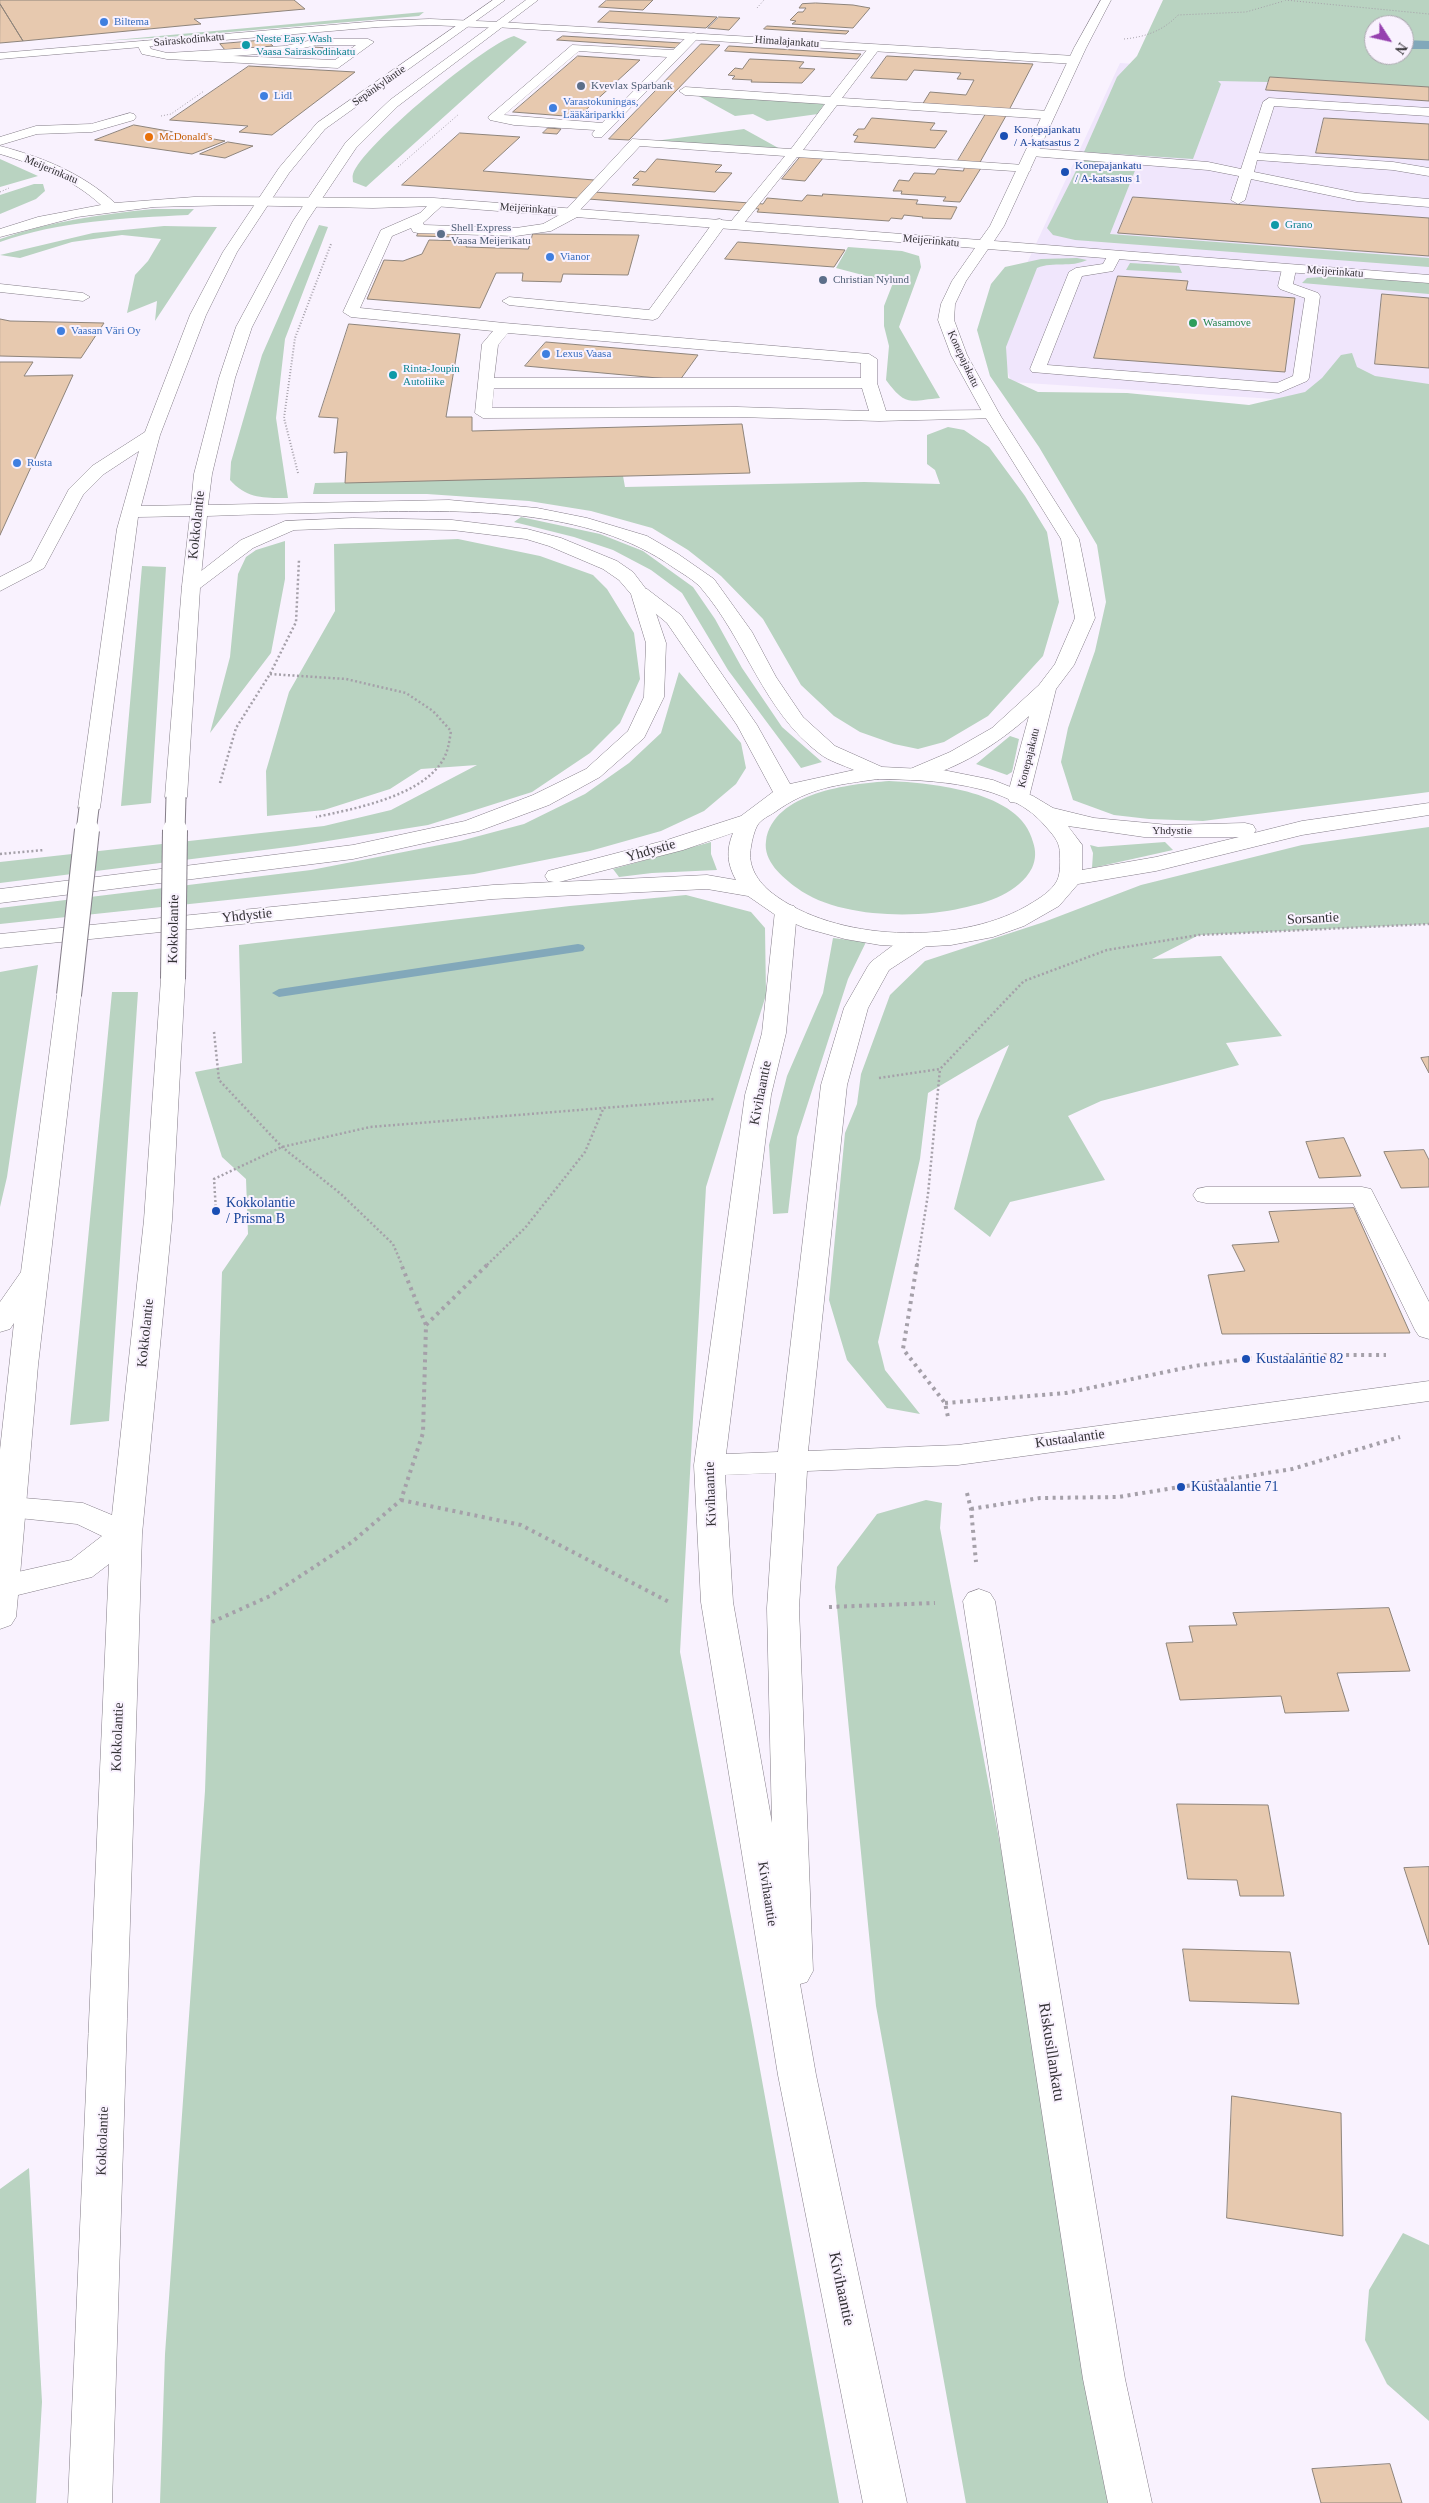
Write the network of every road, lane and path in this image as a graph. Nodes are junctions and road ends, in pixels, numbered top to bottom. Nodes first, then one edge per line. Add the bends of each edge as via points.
1 (500, 0) edge
2 (533, 0) edge
3 (1106, 0) edge
4 (1284, 1) edge
5 (1429, 14) edge
6 (467, 24) junction
7 (499, 25) junction
8 (694, 36) junction
9 (1122, 39) dead end
10 (143, 44) junction
11 (874, 48) junction
12 (676, 54) junction
13 (0, 56) edge
14 (167, 56) junction
15 (1074, 60) junction
16 (685, 91) dead end
17 (835, 101) junction
18 (1429, 112) edge
19 (1049, 115) junction
20 (130, 117) dead end
21 (0, 141) edge
22 (0, 150) edge
23 (1031, 152) junction
24 (794, 153) junction
25 (1252, 156) junction
26 (1024, 169) junction
27 (1429, 172) edge
28 (1246, 174) junction
29 (213, 187) dead end
30 (229, 187) dead end
31 (273, 187) junction
32 (100, 195) junction
33 (316, 195) junction
34 (1238, 200) dead end
35 (264, 201) junction
36 (436, 202) junction
37 (1429, 203) edge
38 (110, 206) junction
39 (572, 213) junction
40 (0, 221) edge
41 (416, 221) junction
42 (720, 224) junction
43 (735, 225) junction
44 (0, 233) edge
45 (984, 245) junction
46 (1114, 256) junction
47 (1289, 269) junction
48 (1429, 279) edge
49 (0, 288) edge
50 (83, 297) dead end
51 (509, 301) dead end
52 (504, 328) junction
53 (743, 348) junction
54 (486, 383) junction
55 (869, 383) junction
56 (730, 384) junction
57 (992, 415) junction
58 (879, 416) junction
59 (152, 435) junction
60 (197, 519) junction
61 (128, 520) junction
62 (291, 525) junction
63 (299, 551) dead end
64 (0, 585) edge
65 (191, 586) junction
66 (640, 593) junction
67 (270, 674) junction
68 (1046, 689) junction
69 (878, 773) junction
70 (917, 773) junction
71 (219, 784) dead end
72 (785, 794) junction
73 (1018, 797) junction
74 (1429, 809) edge
75 (1045, 813) junction
76 (312, 818) dead end
77 (749, 821) junction
78 (1302, 828) junction
79 (50, 849) dead end
80 (0, 854) edge
81 (1069, 879) junction
82 (755, 890) junction
83 (494, 892) junction
84 (0, 896) edge
85 (786, 911) junction
86 (1429, 924) edge
87 (1199, 935) dead end
88 (921, 940) junction
89 (0, 941) edge
90 (213, 1023) dead end
91 (940, 1070) dead end
92 (604, 1107) dead end
93 (282, 1147) junction
94 (1206, 1195) dead end
95 (216, 1210) dead end
96 (34, 1272) junction
97 (0, 1323) edge
98 (426, 1325) junction
99 (1429, 1330) edge
100 (1391, 1355) dead end
101 (1429, 1391) edge
102 (945, 1403) junction
103 (1402, 1437) dead end
104 (958, 1455) junction
105 (792, 1462) junction
106 (709, 1465) junction
107 (5, 1507) edge
108 (971, 1509) junction
109 (126, 1534) junction
110 (1, 1597) edge
111 (979, 1600) joint
112 (212, 1622) dead end
113 (796, 2075) junction
114 (90, 2503) edge
115 (885, 2503) edge
116 (1130, 2503) edge

1 - 6 main road, Sepänkyläntie
2 - 7 main road, Sepänkyläntie
3 - 15 main road, Konepajakatu
4 - 5 path
4 - 9 path via 1274,6 1228,14 1178,15 1148,36
6 - 7 main road, Sairaskodinkatu
6 - 10 main road, Sairaskodinkatu via 378,24
6 - 31 main road, Sepänkyläntie via 321,126
7 - 8 main road, Himalajankatu
7 - 33 main road, Sepänkyläntie via 394,104 351,145
8 - 11 main road, Himalajankatu
8 - 12 main road
10 - 13 main road, Sairaskodinkatu
10 - 14 main road via 146,52
11 - 15 main road, Himalajankatu
11 - 17 main road
12 - 12 main road via 576,47 494,117 601,131
14 - 14 main road via 338,64 368,42 317,42 285,49
15 - 19 main road, Konepajakatu
16 - 17 main road
17 - 19 main road
17 - 24 main road
18 - 25 main road via 1269,102
19 - 23 main road, Konepajakatu
20 - 21 main road via 92,128 36,130
22 - 32 main road, Meijerinkatu via 64,173
23 - 26 main road, Konepajakatu
23 - 28 main road via 1208,166
24 - 26 main road
24 - 39 main road via 638,142
24 - 43 main road
25 - 27 main road via 1394,166
25 - 28 main road
26 - 45 main road, Konepajakatu via 997,226
28 - 34 main road
28 - 37 main road via 1357,197
29 - 32 main road
30 - 31 main road, Meijerinkatu
31 - 33 main road, Meijerinkatu
31 - 35 main road
32 - 38 main road, Meijerinkatu
32 - 40 main road via 64,201
33 - 35 main road, Meijerinkatu
33 - 36 main road, Meijerinkatu via 404,204
33 - 60 main road, Kokkolantie via 244,327 202,474
35 - 38 main road, Meijerinkatu
35 - 59 main road via 230,252 198,315
36 - 39 main road, Meijerinkatu
36 - 41 main road via 425,216
38 - 44 main road via 67,213
39 - 41 main road via 546,228 516,232 418,229
39 - 42 main road, Meijerinkatu
41 - 52 main road via 386,233 351,312
42 - 43 main road, Meijerinkatu
42 - 51 main road via 653,315
43 - 45 main road, Meijerinkatu
45 - 46 main road, Meijerinkatu
45 - 57 main road, Konepajakatu via 959,282 948,304 946,320 959,355
46 - 47 main road, Meijerinkatu
46 - 47 main road via 1108,268 1076,272 1038,370 1279,388 1301,378 1313,296 1285,286
47 - 48 main road, Meijerinkatu
49 - 50 main road
52 - 53 main road
52 - 54 main road via 490,344
53 - 55 main road via 869,359
53 - 56 main road
54 - 56 main road
54 - 58 main road via 483,413 737,412
55 - 56 main road
55 - 58 main road
57 - 58 main road
57 - 68 main road, Konepajakatu via 1070,539 1085,618 1064,665
59 - 61 main road
59 - 64 main road via 98,470 75,492 38,564
60 - 61 main road
60 - 62 main road
60 - 65 main road, Kokkolantie
60 - 69 main road via 449,505 537,512 641,540 707,583 742,632 766,677 796,721 828,750
61 - 96 main road, bridge via 89,808
62 - 65 main road via 247,544
62 - 66 main road via 452,525 527,534 610,565 626,576
63 - 67 path via 296,622
65 - 109 main road, Kokkolantie, bridge via 176,796 173,979 158,1220
66 - 72 main road via 674,619 747,725
66 - 84 main road via 656,643 654,697 637,734 593,773 541,800 472,826 353,852
67 - 71 path via 236,728
67 - 76 path via 346,679 406,692 433,710 451,731 448,751 435,770 410,788 356,808
68 - 70 main road, Konepajakatu via 999,732 957,756
68 - 73 main road, Konepajakatu
69 - 70 main road
69 - 72 main road via 828,780
70 - 73 main road via 954,777
72 - 77 main road
73 - 75 main road
74 - 78 main road, Yhdystie
75 - 78 main road, Yhdystie via 1076,823 1140,831
75 - 81 main road via 1071,845
77 - 82 main road via 737,851 745,879
77 - 83 main road, Yhdystie via 667,847
78 - 81 main road, Yhdystie via 1156,864
79 - 80 path
81 - 88 main road via 1055,898 1024,918 1000,928
82 - 83 main road, Yhdystie via 707,882
82 - 85 main road
83 - 89 main road, Yhdystie
85 - 88 main road via 825,927 862,935
85 - 106 main road, Kivihaantie via 774,1033 758,1095
86 - 87 path, Sorsantie
88 - 105 main road, Kivihaantie via 880,966 856,1008 834,1085
90 - 93 path via 219,1080
91 - 102 path via 928,1194 903,1349
92 - 98 path via 585,1152 525,1228
93 - 95 path via 214,1179
93 - 98 path via 341,1194 393,1244
94 - 99 main road via 1362,1195
96 - 97 main road
96 - 107 main road
98 - 112 path via 423,1433 401,1500 352,1542 270,1596
100 - 102 path via 1279,1356 1194,1366 1066,1393
101 - 104 main road, Kustaalantie
102 - 104 path
103 - 108 path via 1292,1469 1118,1497 1040,1498
104 - 105 main road, Kustaalantie
104 - 108 path
105 - 106 main road, Kustaalantie
105 - 113 main road, Kivihaantie via 783,1608
106 - 113 main road, Kivihaantie via 717,1602
107 - 109 main road via 83,1514
107 - 110 main road
108 - 111 path
109 - 110 main road via 81,1569
109 - 114 main road, Kokkolantie
111 - 116 main road, Riskusillankatu via 1104,2380
113 - 115 main road, Kivihaantie

